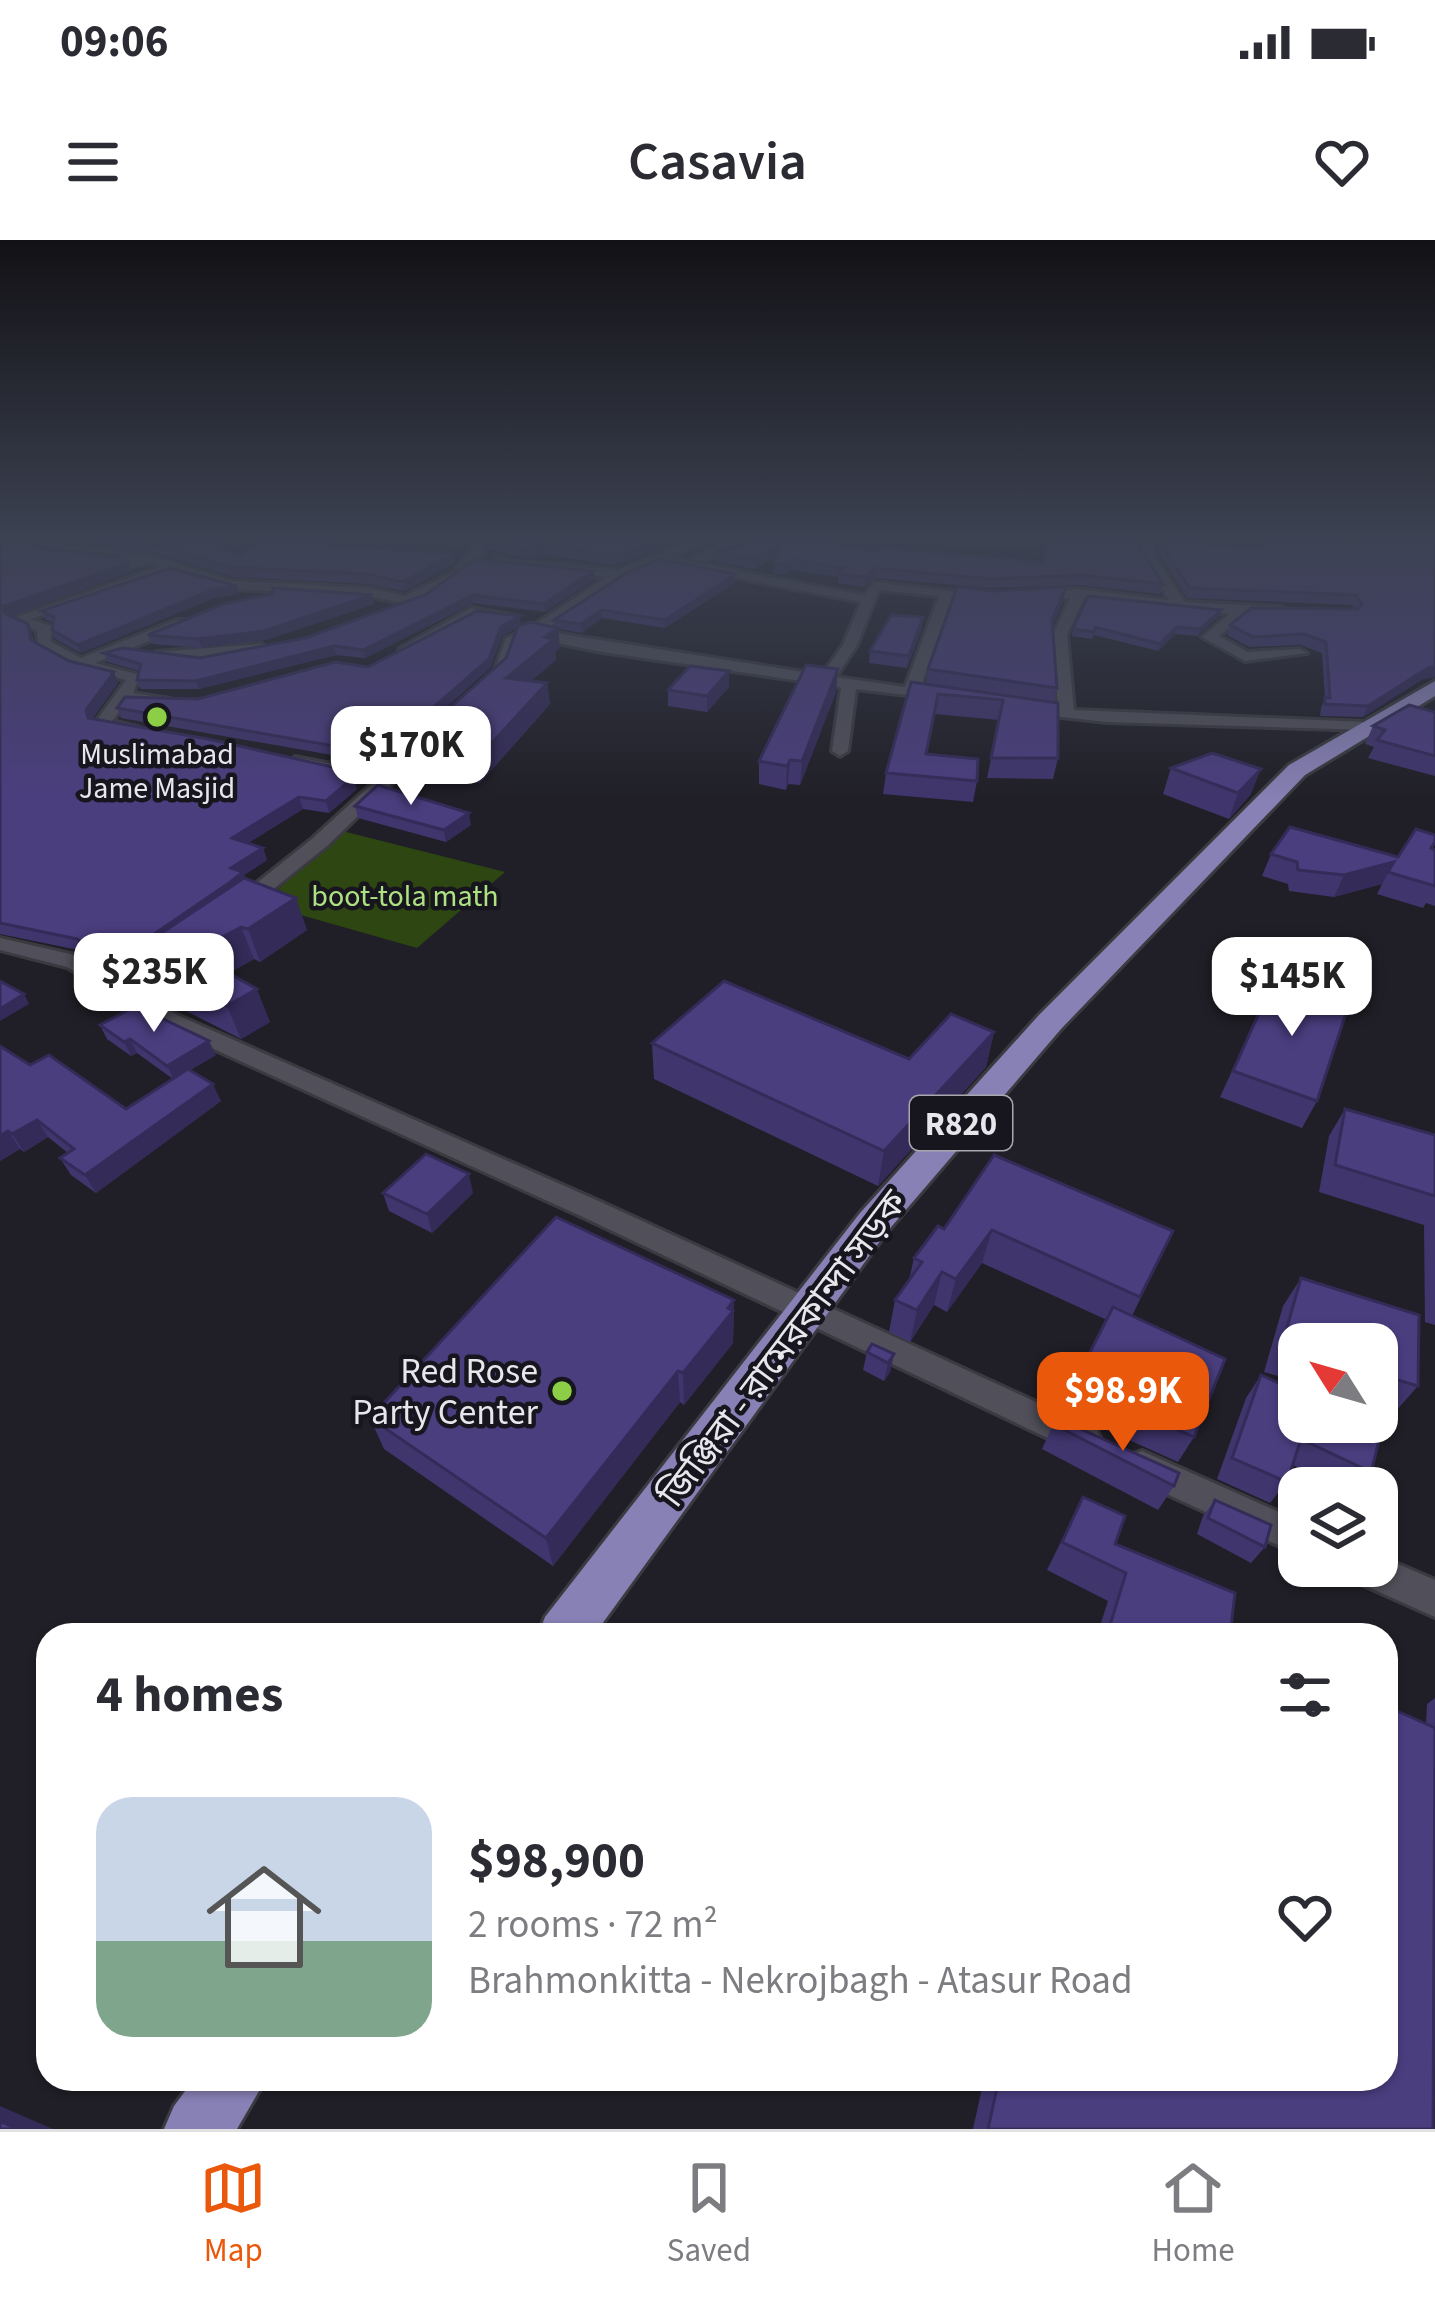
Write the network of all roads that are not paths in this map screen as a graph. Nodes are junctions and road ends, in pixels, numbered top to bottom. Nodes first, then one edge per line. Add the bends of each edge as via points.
1 (36, 626) edge
2 (173, 626) edge
3 (448, 626) edge
4 (536, 626) edge
5 (857, 626) edge
6 (935, 626) edge
7 (1064, 626) edge
8 (1223, 626) edge
9 (539, 627) junction
10 (276, 646) edge
11 (127, 648) junction
12 (1300, 653) dead end
13 (389, 658) edge
14 (80, 664) junction
15 (849, 686) junction
16 (1435, 687) edge
17 (911, 693) junction
18 (123, 697) junction
19 (178, 700) edge
20 (962, 700) edge
21 (467, 703) edge
22 (1003, 706) edge
23 (1066, 716) junction
24 (452, 718) edge
25 (1365, 727) junction
26 (153, 734) edge
27 (840, 751) dead end
28 (277, 755) edge
29 (383, 778) junction
30 (222, 918) edge
31 (0, 944) edge
32 (806, 1313) junction
33 (1278, 1528) edge
34 (1398, 1583) edge
35 (1435, 1600) edge
36 (572, 1623) edge
37 (225, 2091) edge
38 (197, 2129) edge

1 - 14 street via 48,630 43,644
2 - 11 street
3 - 13 street
4 - 9 street
5 - 15 street via 827,679
6 - 17 street
7 - 23 street
8 - 12 street via 1209,637 1245,658
9 - 15 street
9 - 21 street via 511,640 501,673
10 - 11 street via 177,658
11 - 14 street
14 - 18 street via 135,677
15 - 17 street
15 - 27 street
16 - 25 main road, জিঞ্জিরা - রামেরকান্দা সড়ক / R820
17 - 20 street
18 - 19 street
18 - 26 street via 102,724
22 - 23 street
23 - 25 street
24 - 29 street
25 - 32 main road, জিঞ্জিরা - রামেরকান্দা সড়ক / R820 via 1297,770 1189,875 873,1223
28 - 29 street
29 - 30 street via 320,842
31 - 32 street via 127,985 331,1096
32 - 33 street
32 - 36 main road, জিঞ্জিরা - রামেরকান্দা সড়ক / R820
34 - 35 street
37 - 38 main road

